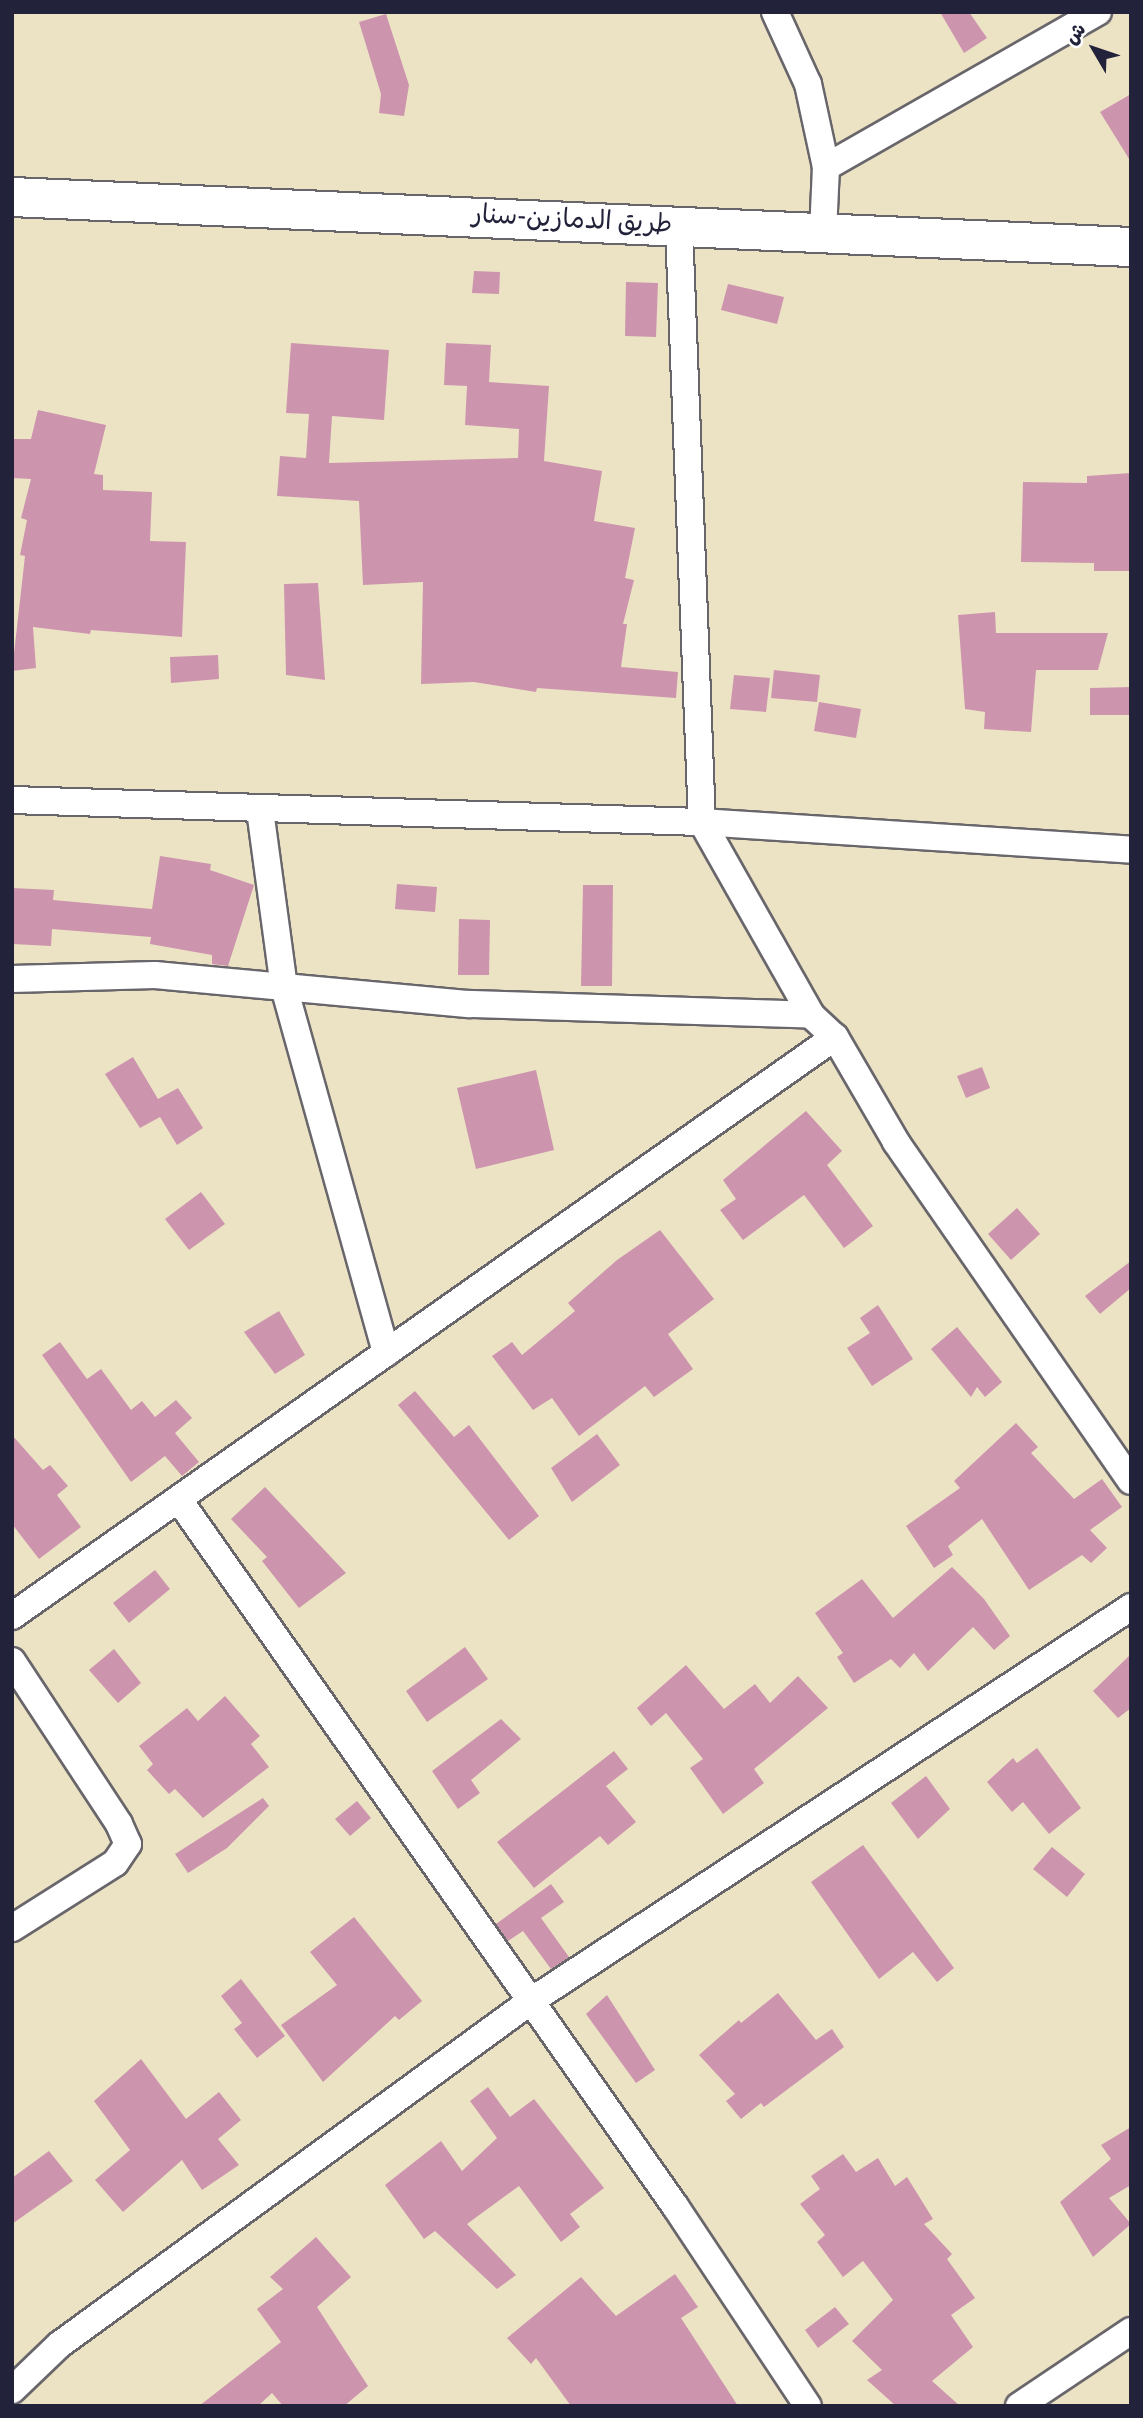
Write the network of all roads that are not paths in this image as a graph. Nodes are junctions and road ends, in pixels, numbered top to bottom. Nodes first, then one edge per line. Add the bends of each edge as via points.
1 (775, 12) edge
2 (1098, 12) edge
3 (826, 167) junction
4 (12, 197) edge
5 (679, 227) junction
6 (823, 234) junction
7 (1131, 247) edge
8 (12, 800) edge
9 (260, 810) junction
10 (702, 821) junction
11 (1126, 853) edge
12 (12, 979) edge
13 (284, 987) junction
14 (811, 1015) junction
15 (835, 1037) junction
16 (386, 1353) junction
17 (1131, 1481) edge
18 (179, 1500) junction
19 (1131, 1607) edge
20 (12, 1616) edge
21 (12, 1661) edge
22 (12, 1928) edge
23 (531, 2001) junction
24 (1131, 2331) edge
25 (12, 2390) edge
26 (808, 2406) edge
27 (1019, 2406) edge

1 - 3 street via 808,84
2 - 3 street
3 - 6 street
4 - 5 highway, طريق الدمازين-سنار
5 - 6 highway, طريق الدمازين-سنار
5 - 10 street
6 - 7 highway, طريق الدمازين-سنار
8 - 9 street
9 - 10 street
9 - 13 street
10 - 11 street
10 - 14 street
12 - 13 street via 155,975
13 - 14 street via 470,1004
13 - 16 street
14 - 15 street
15 - 16 street
15 - 17 street via 896,1143
16 - 18 street
18 - 20 street
18 - 23 street
19 - 23 street
21 - 22 street via 120,1824 128,1844 115,1863
23 - 25 street via 59,2345
23 - 26 street
24 - 27 street

